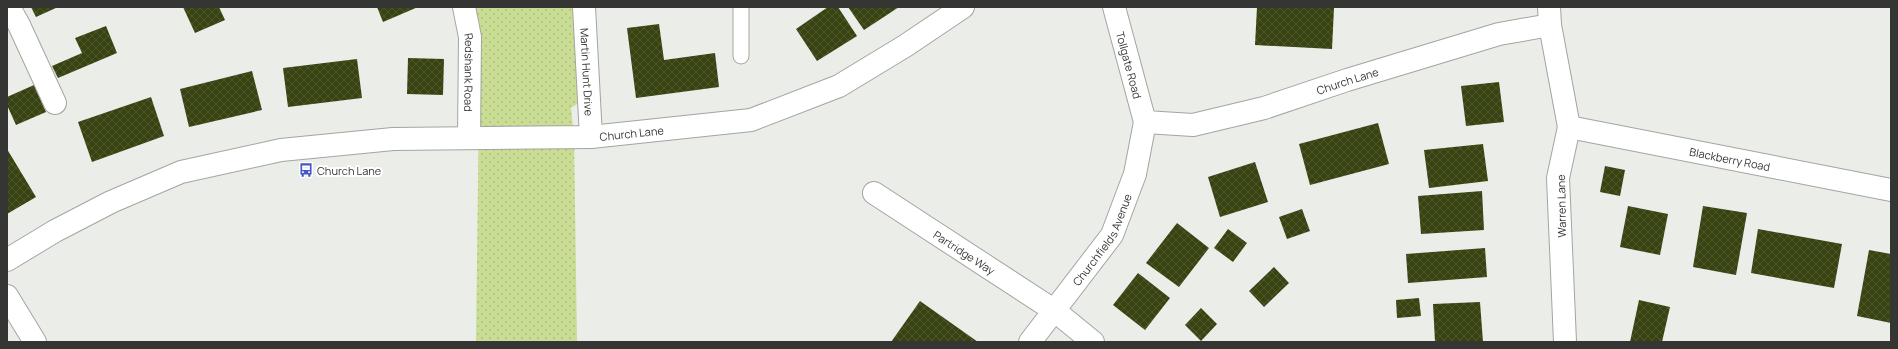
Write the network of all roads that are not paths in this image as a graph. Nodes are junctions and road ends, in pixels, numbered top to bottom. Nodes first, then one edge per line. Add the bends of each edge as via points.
1 (9, 7) edge
2 (464, 7) edge
3 (584, 7) edge
4 (741, 7) edge
5 (963, 7) edge
6 (1114, 7) edge
7 (1549, 16) edge
8 (741, 56) dead end
9 (55, 103) dead end
10 (1145, 122) junction
11 (1569, 127) junction
12 (591, 137) junction
13 (469, 138) junction
14 (1891, 190) edge
15 (874, 193) dead end
16 (7, 260) edge
17 (7, 296) edge
18 (1055, 311) junction
19 (35, 342) edge
20 (1030, 342) edge
21 (1093, 342) edge
22 (1565, 342) edge

1 - 9 street
2 - 13 street, Redshank Road via 470,38
3 - 12 street, Martin Hunt Drive
4 - 8 lane
5 - 12 street, Church Lane via 839,86 751,120
6 - 10 street, Tollgate Road
7 - 10 street, Church Lane via 1264,108 1193,125
7 - 11 street, Warren Lane
10 - 18 street, Churchfields Avenue via 1135,174 1112,236
11 - 14 street, Blackberry Road
11 - 22 street, Warren Lane via 1558,178
12 - 13 street, Church Lane
13 - 16 street, Church Lane via 393,139 281,150 181,172 111,202 54,231
15 - 18 street, Partridge Way
17 - 19 street
18 - 20 street, Churchfields Avenue
18 - 21 street, Partridge Way

